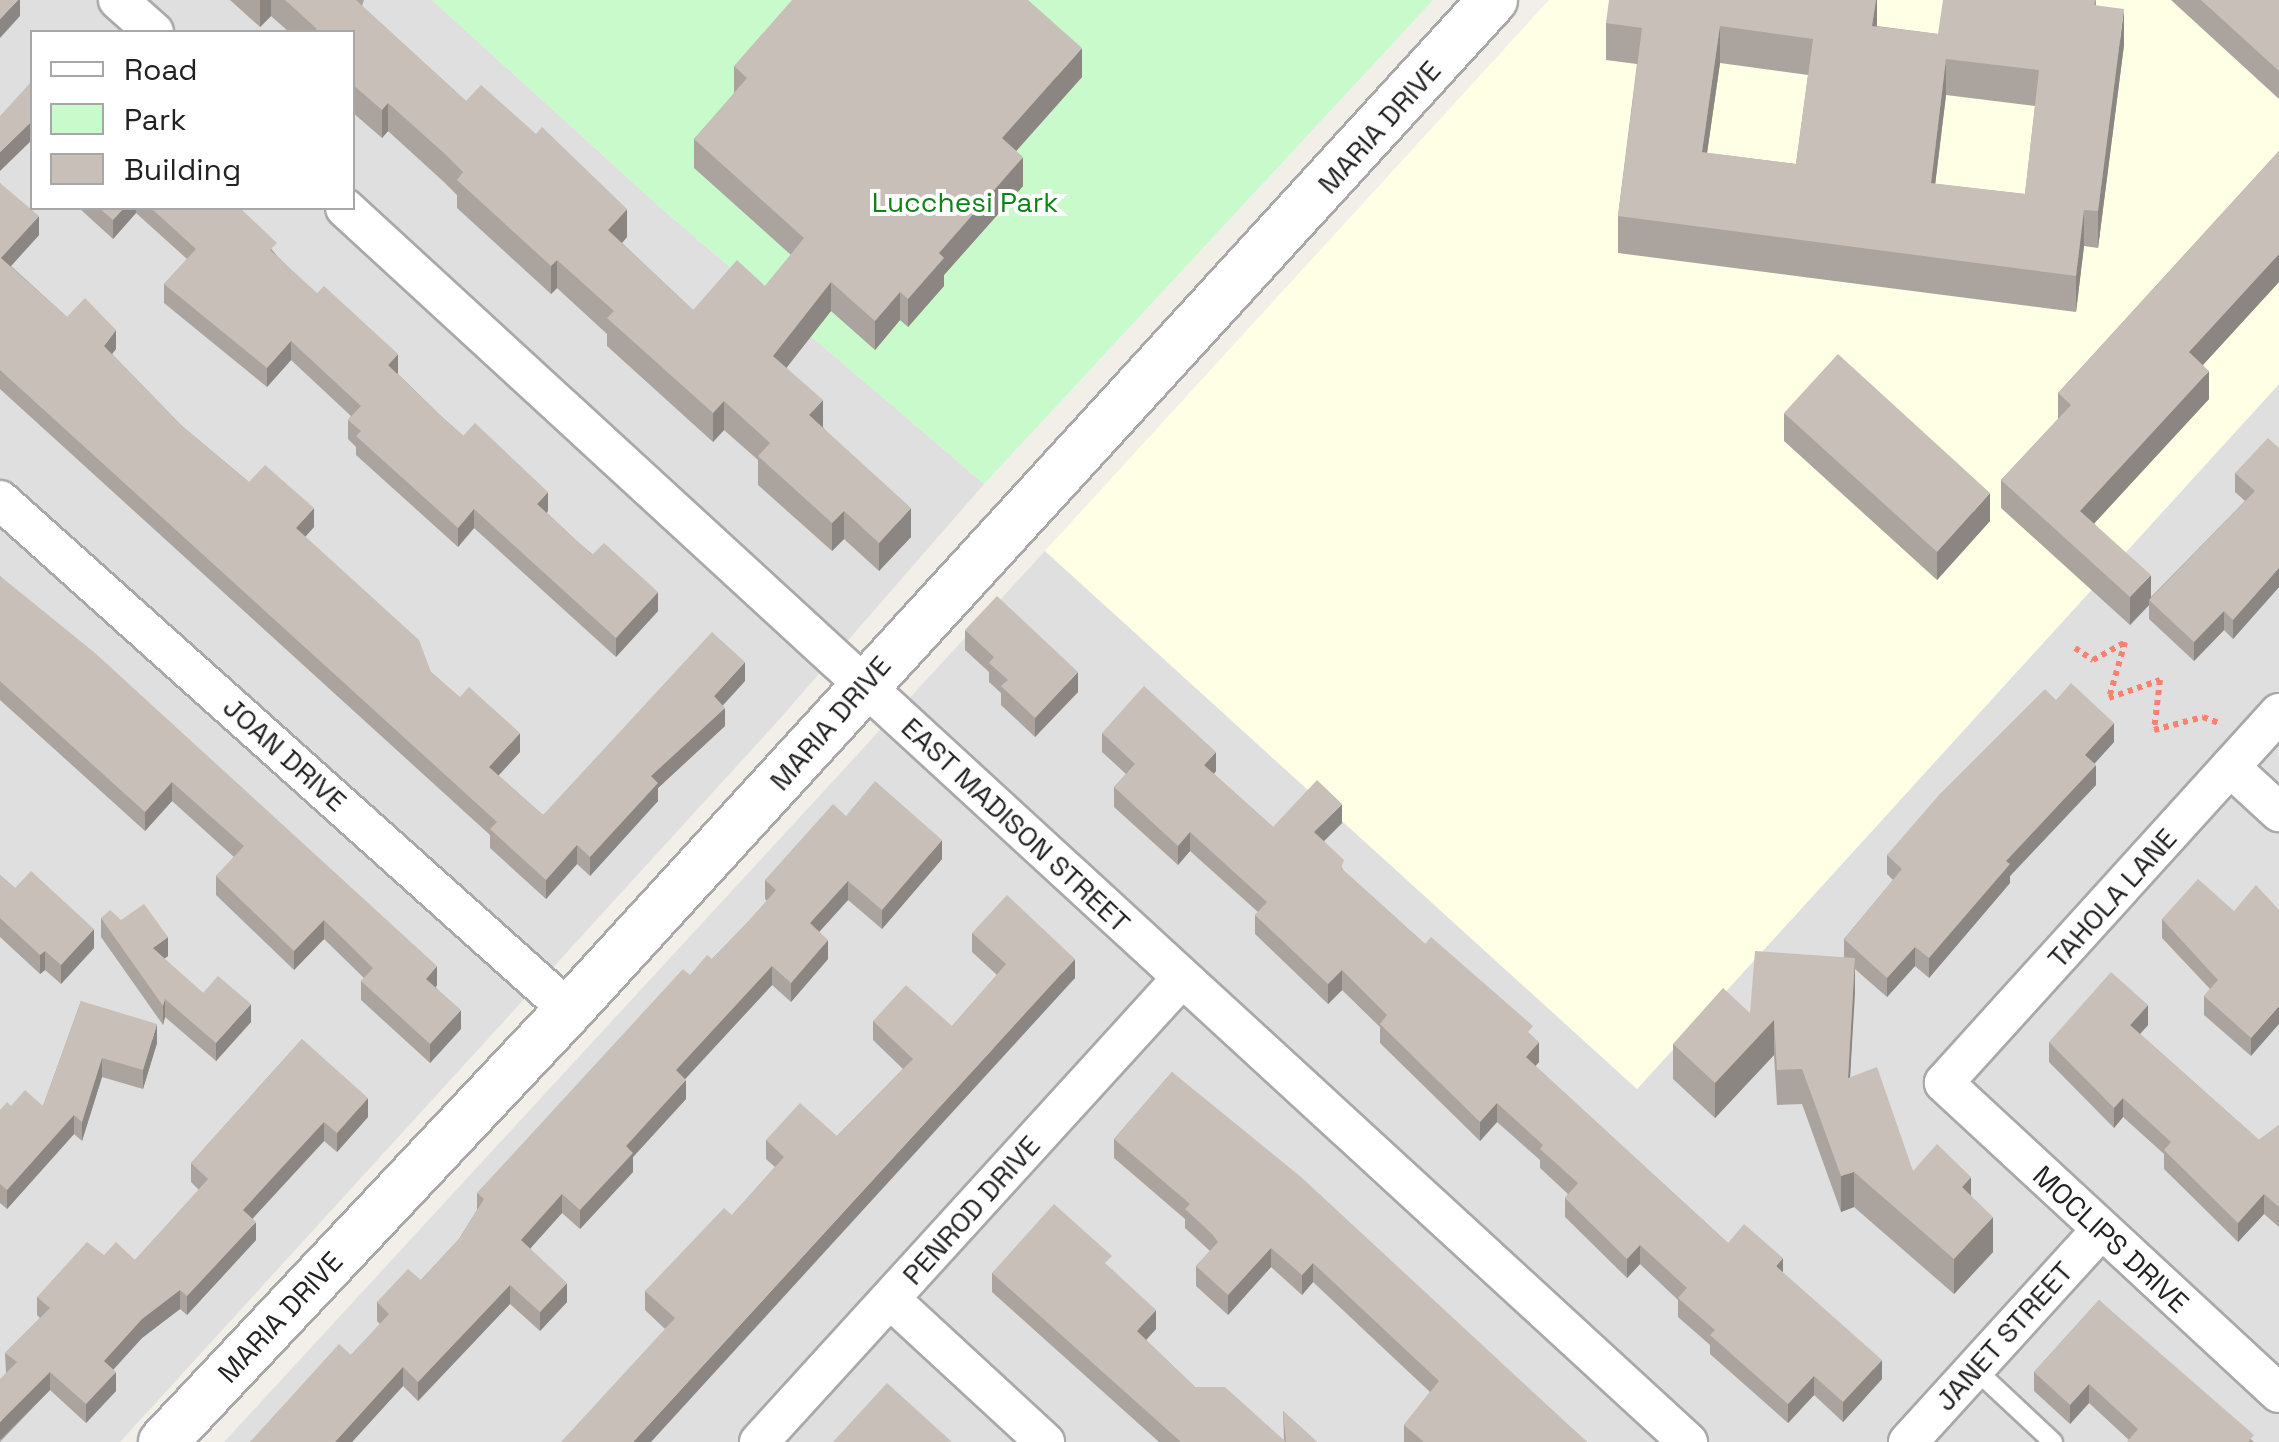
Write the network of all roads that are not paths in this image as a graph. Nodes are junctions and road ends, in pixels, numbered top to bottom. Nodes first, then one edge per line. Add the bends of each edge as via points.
1 (118, 0) edge
2 (1493, 0) edge
3 (152, 30) edge
4 (346, 210) edge
5 (0, 500) edge
6 (865, 685) junction
7 (2279, 713) edge
8 (2230, 767) junction
9 (2279, 812) edge
10 (1182, 978) junction
11 (569, 1010) junction
12 (1944, 1083) joint
13 (2100, 1231) junction
14 (890, 1299) junction
15 (1975, 1369) junction
16 (2279, 1394) edge
17 (163, 1442) edge
18 (759, 1442) edge
19 (1046, 1442) edge
20 (1688, 1442) edge
21 (1908, 1442) edge
22 (2052, 1442) edge

1 - 3 street
2 - 6 street, MARIA DRIVE
4 - 6 street, EAST MADISON STREET
5 - 11 street, JOAN DRIVE
6 - 10 street, EAST MADISON STREET
6 - 11 street, MARIA DRIVE
7 - 8 street, TAHOLA LANE
8 - 9 street
8 - 12 street, TAHOLA LANE
10 - 14 street, PENROD DRIVE
10 - 20 street, EAST MADISON STREET
11 - 17 street, MARIA DRIVE
12 - 13 street, MOCLIPS DRIVE
13 - 15 street, JANET STREET
13 - 16 street, MOCLIPS DRIVE
14 - 18 street, PENROD DRIVE
14 - 19 street
15 - 21 street, JANET STREET
15 - 22 lane

